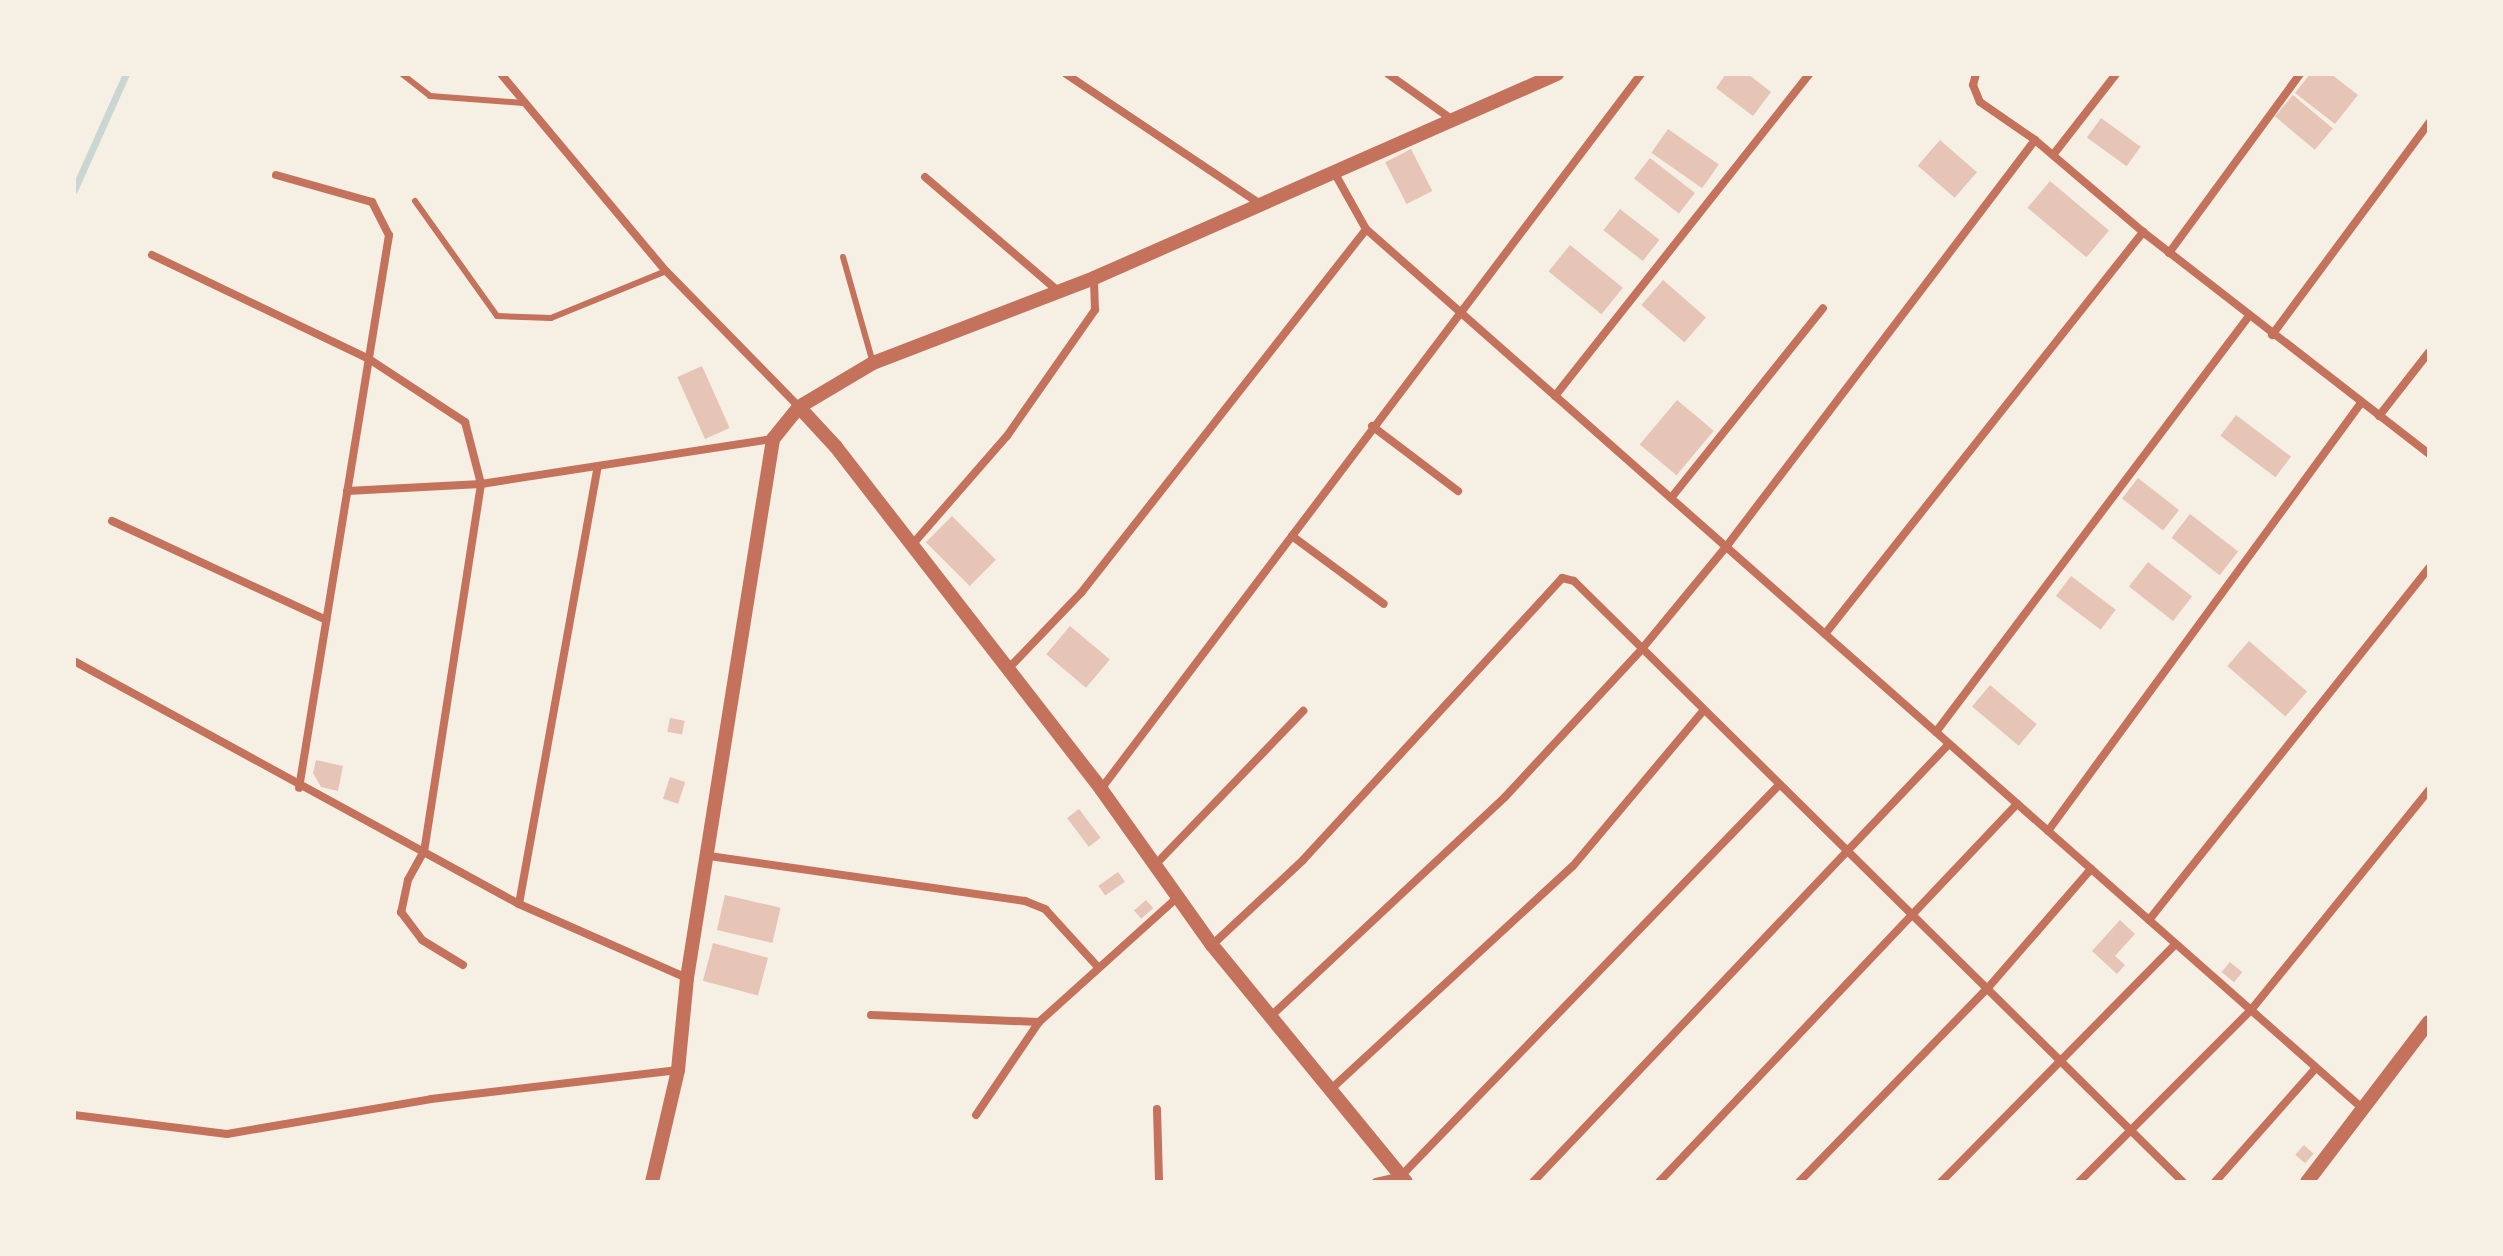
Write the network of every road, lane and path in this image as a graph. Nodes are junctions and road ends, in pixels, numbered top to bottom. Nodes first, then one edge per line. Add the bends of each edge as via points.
1 (402, 74) edge
2 (501, 74) edge
3 (1066, 74) edge
4 (1388, 74) edge
5 (1557, 74) edge
6 (1641, 74) edge
7 (1809, 74) edge
8 (1976, 74) edge
9 (2116, 74) edge
10 (2300, 74) edge
11 (523, 103) junction
12 (1450, 118) junction
13 (2429, 123) edge
14 (2035, 140) junction
15 (2053, 155) junction
16 (1334, 172) junction
17 (276, 175) dead end
18 (925, 177) dead end
19 (415, 201) dead end
20 (1260, 204) junction
21 (1366, 229) junction
22 (2143, 232) junction
23 (2169, 253) junction
24 (152, 255) dead end
25 (843, 257) dead end
26 (666, 271) junction
27 (1094, 278) junction
28 (1058, 292) junction
29 (1823, 308) dead end
30 (1461, 312) junction
31 (2249, 316) junction
32 (2272, 335) junction
33 (2429, 352) edge
34 (369, 359) junction
35 (873, 363) junction
36 (1555, 396) junction
37 (2361, 403) junction
38 (799, 407) junction
39 (2379, 416) junction
40 (1372, 426) junction
41 (773, 439) junction
42 (2429, 454) edge
43 (598, 467) junction
44 (481, 484) junction
45 (347, 491) junction
46 (1458, 491) dead end
47 (1671, 498) junction
48 (112, 521) dead end
49 (1292, 536) junction
50 (911, 546) junction
51 (1726, 547) junction
52 (2429, 568) edge
53 (1384, 604) dead end
54 (326, 620) junction
55 (1825, 634) junction
56 (1641, 650) junction
57 (74, 661) edge
58 (1008, 669) junction
59 (1303, 711) dead end
60 (1703, 711) junction
61 (1936, 732) junction
62 (1949, 744) junction
63 (1779, 785) junction
64 (299, 788) junction
65 (1101, 789) junction
66 (2429, 790) edge
67 (2017, 804) junction
68 (2048, 831) junction
69 (424, 851) junction
70 (1848, 853) junction
71 (709, 856) junction
72 (1154, 866) junction
73 (2091, 869) junction
74 (1178, 897) junction
75 (519, 904) junction
76 (1913, 917) junction
77 (2149, 920) junction
78 (2176, 944) junction
79 (1212, 945) junction
80 (463, 965) dead end
81 (1098, 967) junction
82 (687, 978) junction
83 (1987, 989) junction
84 (2251, 1010) junction
85 (871, 1015) dead end
86 (1271, 1016) junction
87 (1039, 1022) junction
88 (2429, 1022) edge
89 (2061, 1062) junction
90 (2316, 1068) junction
91 (678, 1070) junction
92 (1329, 1091) junction
93 (2362, 1108) junction
94 (1157, 1109) dead end
95 (74, 1115) edge
96 (976, 1115) dead end
97 (2130, 1129) junction
98 (1403, 1179) edge
99 (652, 1182) edge
100 (1159, 1182) edge
101 (1376, 1182) edge
102 (1533, 1182) edge
103 (1659, 1182) edge
104 (1799, 1182) edge
105 (1941, 1182) edge
106 (2079, 1182) edge
107 (2183, 1182) edge
108 (2215, 1182) edge
109 (2307, 1182) edge

1 - 11 lane via 430,96
2 - 11 street
3 - 20 street
4 - 12 street
5 - 12 street
6 - 30 street
7 - 36 street
8 - 14 street via 1973,85 1980,102
9 - 15 street
10 - 23 street
11 - 26 street
12 - 16 street
13 - 32 street
14 - 15 street
14 - 51 street
15 - 22 street
16 - 20 street
16 - 21 street
17 - 34 street via 372,202 378,213 389,235
18 - 28 street
19 - 26 lane via 497,316 551,318
20 - 27 street
21 - 30 street
21 - 58 street via 1081,593
22 - 23 street
22 - 55 street
23 - 31 street
24 - 34 street
25 - 35 lane
26 - 38 street
27 - 28 street
27 - 50 street via 1095,310 1007,436
28 - 35 street
29 - 47 street
30 - 36 street
30 - 40 street
31 - 32 street
31 - 61 street
32 - 37 street
33 - 39 street
34 - 44 street via 458,412
34 - 45 street
35 - 38 street
36 - 47 street
37 - 39 street
37 - 68 street
38 - 41 street
38 - 50 street
39 - 42 street
40 - 46 street
40 - 49 street
41 - 43 street
41 - 71 street
43 - 44 street
43 - 75 street
44 - 45 street
44 - 69 street
45 - 54 street
47 - 51 street
48 - 54 street
49 - 53 street
49 - 65 street
50 - 58 street
51 - 55 street
51 - 56 street
52 - 77 street
54 - 64 street
55 - 61 street
56 - 60 street
56 - 79 street via 1574,581 1562,578 1303,860
56 - 86 street via 1505,797
57 - 64 street
58 - 65 street
59 - 72 street
60 - 63 street
60 - 92 street via 1573,866
61 - 62 street
62 - 67 street
62 - 70 street
63 - 70 street
63 - 98 street
64 - 69 street
65 - 72 street
66 - 84 street
67 - 68 street
67 - 76 street
68 - 73 street
69 - 75 street
69 - 80 street via 408,880 401,912 422,940
70 - 76 street
70 - 102 street
71 - 81 street via 1025,901 1045,909
71 - 82 street
72 - 74 street
73 - 77 street
73 - 83 street
74 - 79 street
74 - 81 street
75 - 82 street
76 - 83 street
76 - 103 street
77 - 78 street
78 - 84 street
78 - 89 street
79 - 86 street
81 - 87 street
82 - 91 street
83 - 89 street
83 - 104 street
84 - 90 street
84 - 97 street
85 - 87 street
86 - 92 street
87 - 96 street
88 - 93 street
89 - 97 street
89 - 105 street
90 - 93 street
90 - 108 street
91 - 95 street via 431,1099 227,1134
91 - 99 street
92 - 98 street
93 - 109 street
94 - 100 street
97 - 106 street
97 - 107 street
98 - 101 street

